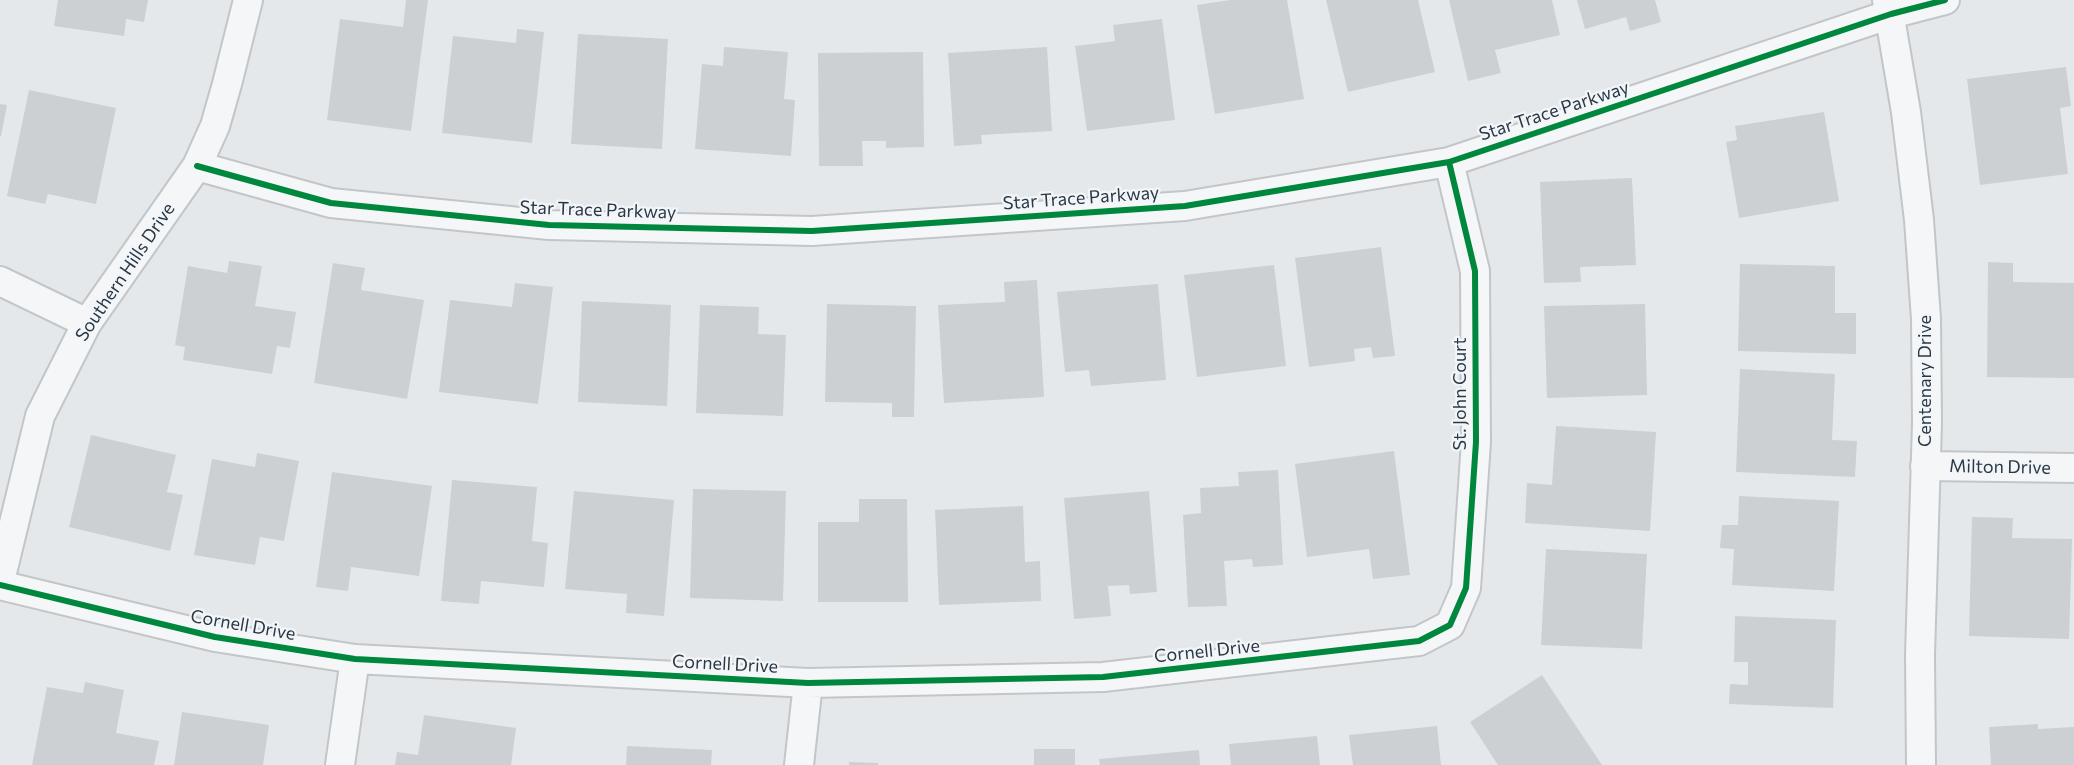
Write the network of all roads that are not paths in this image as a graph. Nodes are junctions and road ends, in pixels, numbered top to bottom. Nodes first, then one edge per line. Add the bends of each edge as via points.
1 (248, 0) edge
2 (1945, 0) edge
3 (1889, 7) edge
4 (1449, 162) junction
5 (197, 166) junction
6 (0, 281) edge
7 (87, 322) junction
8 (1925, 466) junction
9 (2074, 468) edge
10 (0, 583) edge
11 (1450, 625) joint
12 (356, 659) junction
13 (808, 683) junction
14 (340, 765) edge
15 (799, 765) edge
16 (1921, 765) edge

1 - 5 street, Southern Hills Drive via 228,84
2 - 3 street, Star Trace Parkway
3 - 4 street, Star Trace Parkway
3 - 8 street, Centenary Drive via 1919,220 1925,297
4 - 5 street, Star Trace Parkway via 1185,206 812,231 549,225 330,203
4 - 11 street, St. John Court via 1475,271 1476,362 1476,442 1466,588
5 - 7 street, Southern Hills Drive
6 - 7 street
7 - 10 street, Southern Hills Drive via 40,416
8 - 9 street, Milton Drive
8 - 16 street, Centenary Drive
10 - 12 street, Cornell Drive via 215,637
11 - 13 street, Cornell Drive via 1419,641 1103,677
12 - 13 street, Cornell Drive
12 - 14 street
13 - 15 street

